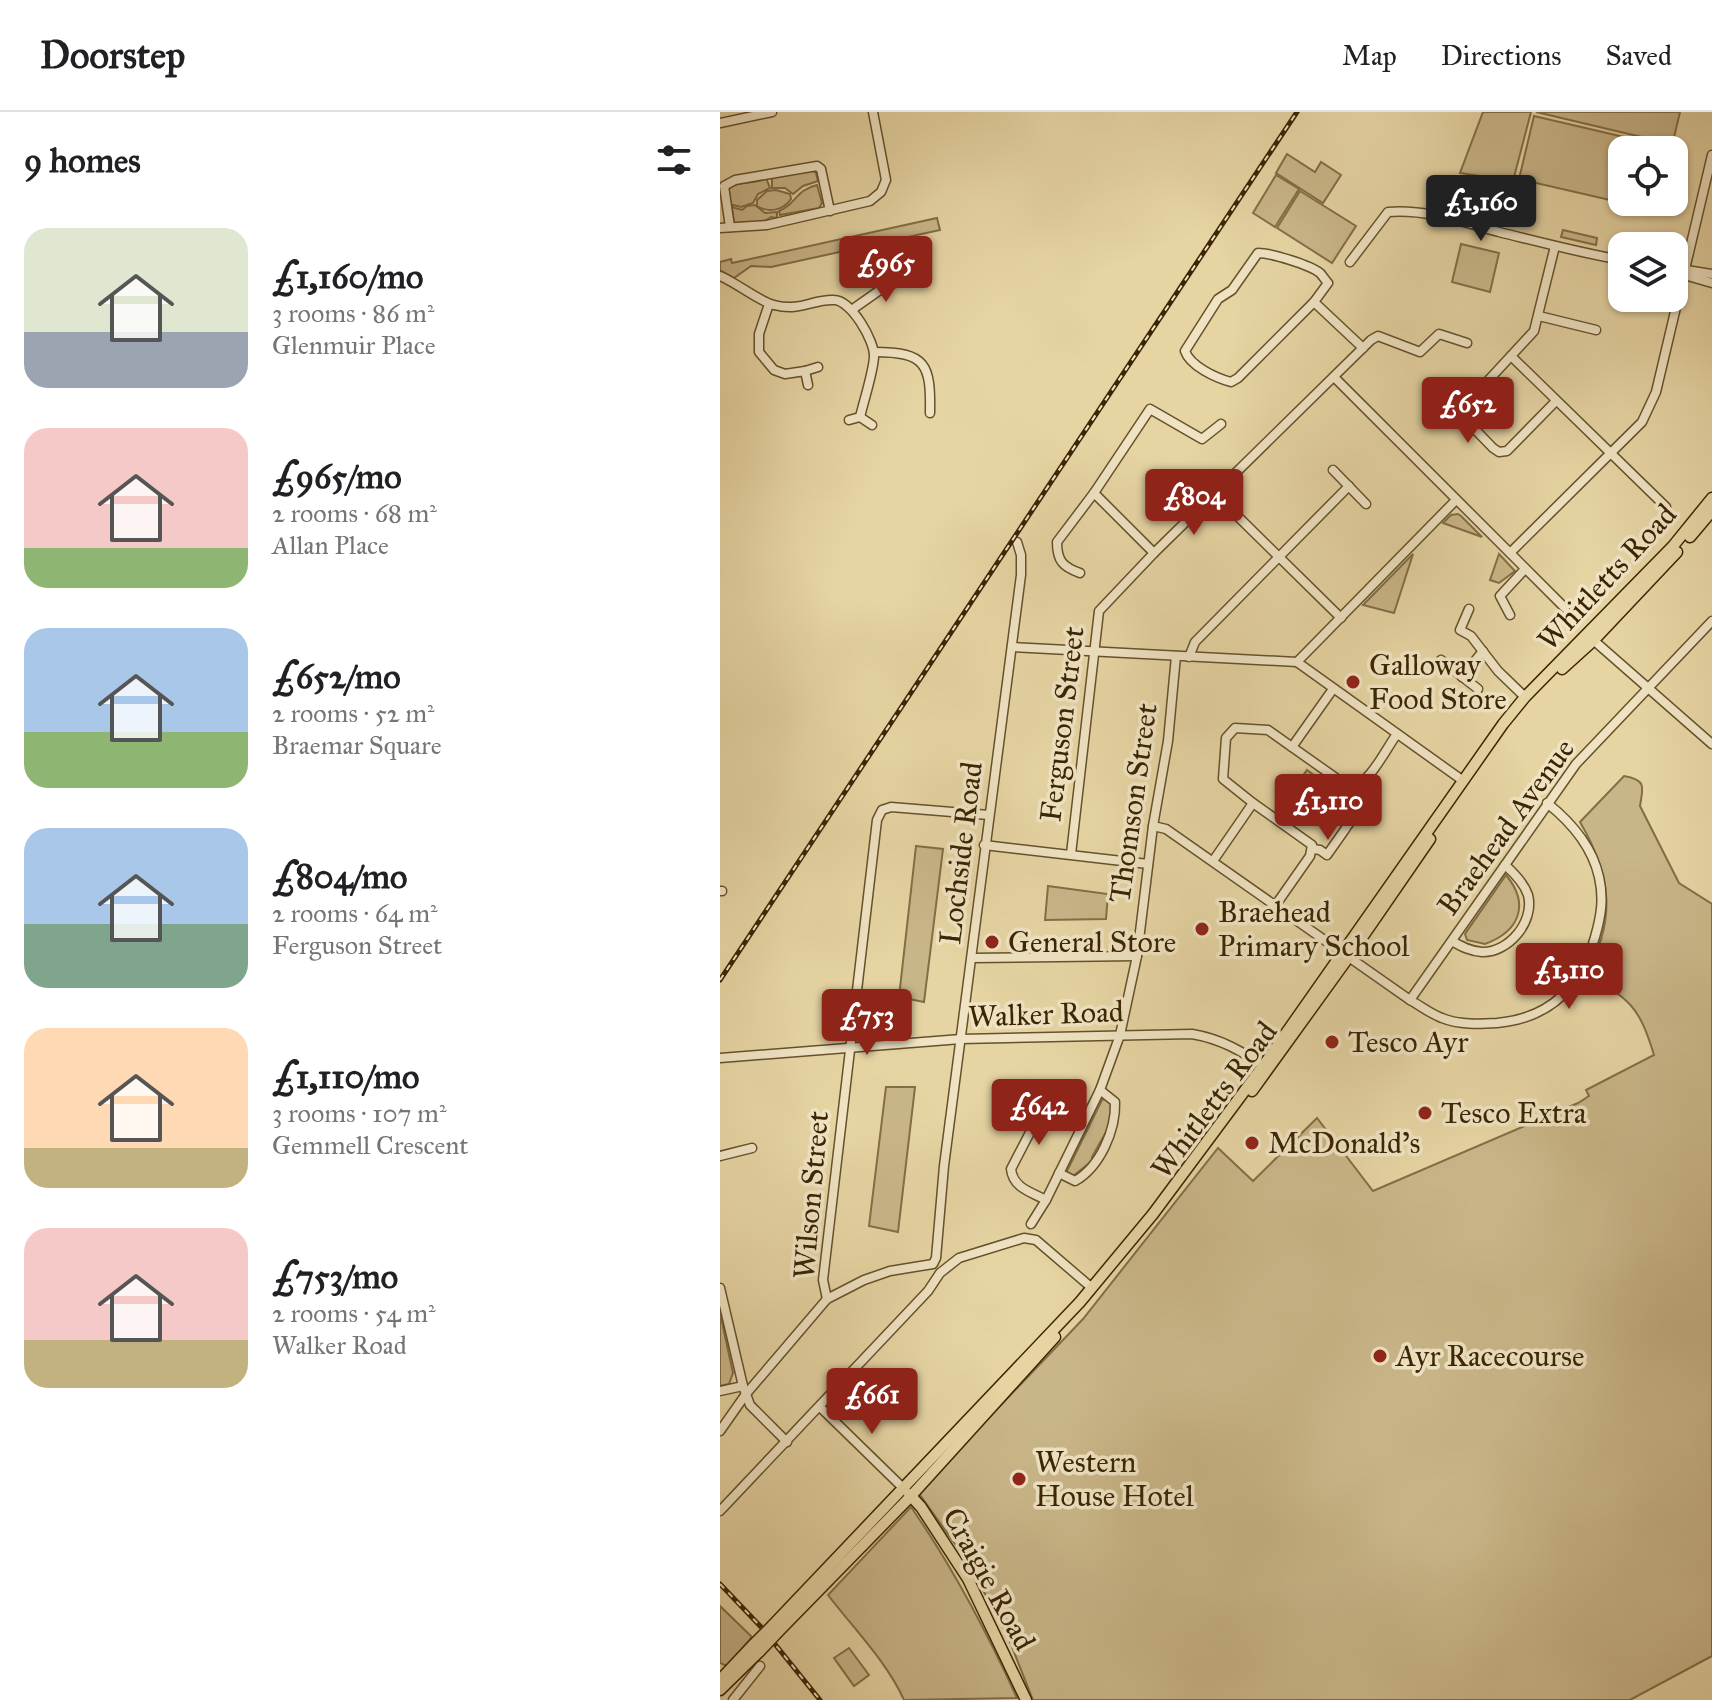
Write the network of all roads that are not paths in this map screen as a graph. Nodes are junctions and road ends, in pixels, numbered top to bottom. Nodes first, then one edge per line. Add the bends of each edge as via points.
1 (772, 112) edge
2 (873, 112) edge
3 (720, 123) edge
4 (1712, 155) edge
5 (1709, 180) edge
6 (830, 211) junction
7 (725, 228) edge
8 (1555, 246) junction
9 (1608, 257) edge
10 (1688, 260) edge
11 (1350, 262) dead end
12 (1688, 272) edge
13 (1688, 273) edge
14 (1712, 274) edge
15 (720, 276) edge
16 (910, 279) dead end
17 (1712, 283) edge
18 (766, 301) junction
19 (1314, 302) junction
20 (853, 309) junction
21 (1675, 312) edge
22 (1539, 316) junction
23 (1596, 330) dead end
24 (1467, 343) dead end
25 (1363, 348) junction
26 (874, 352) junction
27 (1511, 356) junction
28 (818, 367) dead end
29 (805, 371) junction
30 (1334, 377) junction
31 (808, 385) dead end
32 (1556, 401) junction
33 (930, 413) dead end
34 (860, 417) junction
35 (849, 420) dead end
36 (1221, 424) dead end
37 (872, 425) dead end
38 (1610, 452) junction
39 (1333, 470) dead end
40 (1349, 486) junction
41 (1094, 493) junction
42 (1215, 494) junction
43 (1456, 500) junction
44 (1366, 504) dead end
45 (1710, 504) edge
46 (1666, 507) dead end
47 (1017, 542) dead end
48 (1154, 553) junction
49 (1510, 553) junction
50 (1279, 557) junction
51 (1525, 569) junction
52 (1080, 573) dead end
53 (1565, 608) dead end
54 (1469, 609) dead end
55 (1510, 615) dead end
56 (1341, 618) junction
57 (1712, 621) edge
58 (1590, 638) junction
59 (1012, 647) junction
60 (1483, 651) junction
61 (1093, 653) junction
62 (1176, 656) junction
63 (1189, 657) junction
64 (1441, 660) dead end
65 (1297, 662) junction
66 (1462, 677) junction
67 (1333, 689) junction
68 (1478, 689) dead end
69 (1649, 690) junction
70 (1525, 697) junction
71 (1397, 734) junction
72 (1712, 744) edge
73 (1292, 747) junction
74 (1462, 780) junction
75 (1354, 788) junction
76 (1253, 803) junction
77 (1547, 803) junction
78 (989, 815) junction
79 (1153, 826) junction
80 (984, 845) junction
81 (1313, 849) junction
82 (1071, 854) junction
83 (1213, 861) junction
84 (1148, 864) junction
85 (1505, 865) junction
86 (1275, 906) junction
87 (1452, 941) junction
88 (1137, 956) junction
89 (1345, 956) junction
90 (972, 958) junction
91 (1410, 1000) junction
92 (1120, 1035) junction
93 (961, 1039) junction
94 (852, 1049) junction
95 (720, 1058) edge
96 (1266, 1068) junction
97 (1052, 1090) dead end
98 (1100, 1090) junction
99 (1019, 1108) dead end
100 (1036, 1117) junction
101 (752, 1148) dead end
102 (720, 1156) edge
103 (1059, 1173) junction
104 (1046, 1200) junction
105 (1031, 1224) dead end
106 (720, 1288) edge
107 (1092, 1288) junction
108 (827, 1299) junction
109 (744, 1390) junction
110 (720, 1391) edge
111 (820, 1407) junction
112 (720, 1431) edge
113 (787, 1442) junction
114 (902, 1487) junction
115 (911, 1496) junction
116 (720, 1511) edge
117 (775, 1629) junction
118 (757, 1647) junction
119 (760, 1666) dead end
120 (720, 1680) edge
121 (720, 1690) edge
122 (733, 1700) edge
123 (1026, 1700) edge

1 - 3 street
2 - 6 street via 885,186 870,201
4 - 5 street
5 - 10 street
6 - 7 street
6 - 7 street via 817,166 724,186
8 - 9 street
8 - 11 street via 1429,213 1388,212
8 - 22 street
12 - 14 street
13 - 17 street
15 - 18 street
16 - 20 street via 887,285
18 - 20 street via 794,309 833,299
18 - 29 street via 759,352 774,370
19 - 19 street via 1231,382 1187,358 1188,344 1218,299 1232,290 1258,253 1320,273 1328,283
19 - 25 street
20 - 26 street
21 - 38 street via 1656,392 1642,422
22 - 23 street
22 - 27 street via 1534,331
24 - 25 street via 1439,334 1420,352 1378,336
25 - 30 street, Ferguson Street
26 - 33 street via 916,357 931,383
26 - 34 street
27 - 32 street
27 - 32 street via 1460,411 1493,448 1507,451
28 - 29 street
29 - 31 street
30 - 42 street, Ferguson Street
30 - 43 street
32 - 38 street
34 - 35 street
34 - 37 street
36 - 41 street via 1202,439 1150,409
38 - 46 street
38 - 49 street
39 - 40 street
40 - 44 street
40 - 50 street
41 - 48 street
41 - 52 street via 1057,542 1065,568
42 - 48 street, Ferguson Street
42 - 50 street
43 - 49 street
43 - 56 street
45 - 58 main road, Whitletts Road
47 - 59 street, Lochside Road via 1021,575
48 - 61 street, Ferguson Street via 1099,611
49 - 51 street
50 - 56 street
50 - 63 street via 1195,642
51 - 53 street
51 - 55 street via 1500,596
54 - 60 street via 1460,630
56 - 65 street
57 - 69 street, Braehead Avenue
58 - 69 street
58 - 70 main road, Whitletts Road
58 - 89 main road, Whitletts Road via 1495,744
59 - 61 street
59 - 78 street, Lochside Road
60 - 66 street
60 - 70 street
61 - 62 street
61 - 82 street, Ferguson Street
62 - 63 street
62 - 79 street, Thomson Street
63 - 65 street
64 - 66 street
65 - 67 street
66 - 68 street
67 - 71 street
67 - 73 street
69 - 72 street
69 - 77 street, Braehead Avenue via 1576,764
70 - 74 main road, Whitletts Road
71 - 74 street
71 - 75 street
73 - 75 street
73 - 76 street via 1268,730 1229,731 1223,779
74 - 89 main road, Whitletts Road
75 - 81 street via 1366,799 1327,855
76 - 81 street
76 - 83 street
77 - 85 street, Braehead Avenue
77 - 91 street via 1576,830 1599,876 1603,911 1588,963 1573,987 1529,1016 1496,1023 1444,1019
78 - 80 street, Lochside Road
78 - 94 street, Wilson Street via 882,810
79 - 83 street
79 - 84 street, Thomson Street
80 - 82 street
80 - 90 street, Lochside Road
81 - 86 street
82 - 84 street
83 - 86 street
84 - 88 street, Thomson Street
85 - 87 street, Braehead Avenue
85 - 87 street via 1527,894 1521,930 1510,942 1485,952
86 - 89 street
87 - 91 street, Braehead Avenue
88 - 90 street
88 - 92 street, Thomson Street
89 - 91 street
89 - 96 main road, Whitletts Road
90 - 93 street, Lochside Road
92 - 93 street, Walker Road
92 - 96 street, Walker Road via 1215,1038
92 - 98 street, Thomson Street
93 - 94 street, Walker Road
93 - 108 street, Lochside Road via 933,1264 890,1271
94 - 95 street, Walker Road
94 - 108 street, Wilson Street via 824,1266
96 - 107 main road, Whitletts Road
96 - 115 main road, Whitletts Road via 1097,1293
97 - 100 street
98 - 103 street, Thomson Street
98 - 103 street via 1115,1102 1108,1140 1080,1178 1075,1181
99 - 100 street
100 - 104 street via 1011,1174 1017,1185
101 - 102 street
103 - 104 street, Thomson Street
104 - 105 street, Thomson Street
106 - 109 street
107 - 111 street via 1036,1240 1024,1238 959,1258
107 - 114 main road, Whitletts Road
108 - 109 street
109 - 110 street
109 - 112 street
109 - 113 street via 750,1405
111 - 113 street
111 - 114 street
113 - 116 street
114 - 115 main road, Craigie Road
114 - 117 main road, Whitletts Road
115 - 117 main road, Whitletts Road
115 - 123 main road, Craigie Road via 968,1579
117 - 118 main road, Whitletts Road, bridge
118 - 120 main road, Whitletts Road
118 - 121 main road, Whitletts Road
119 - 122 street

